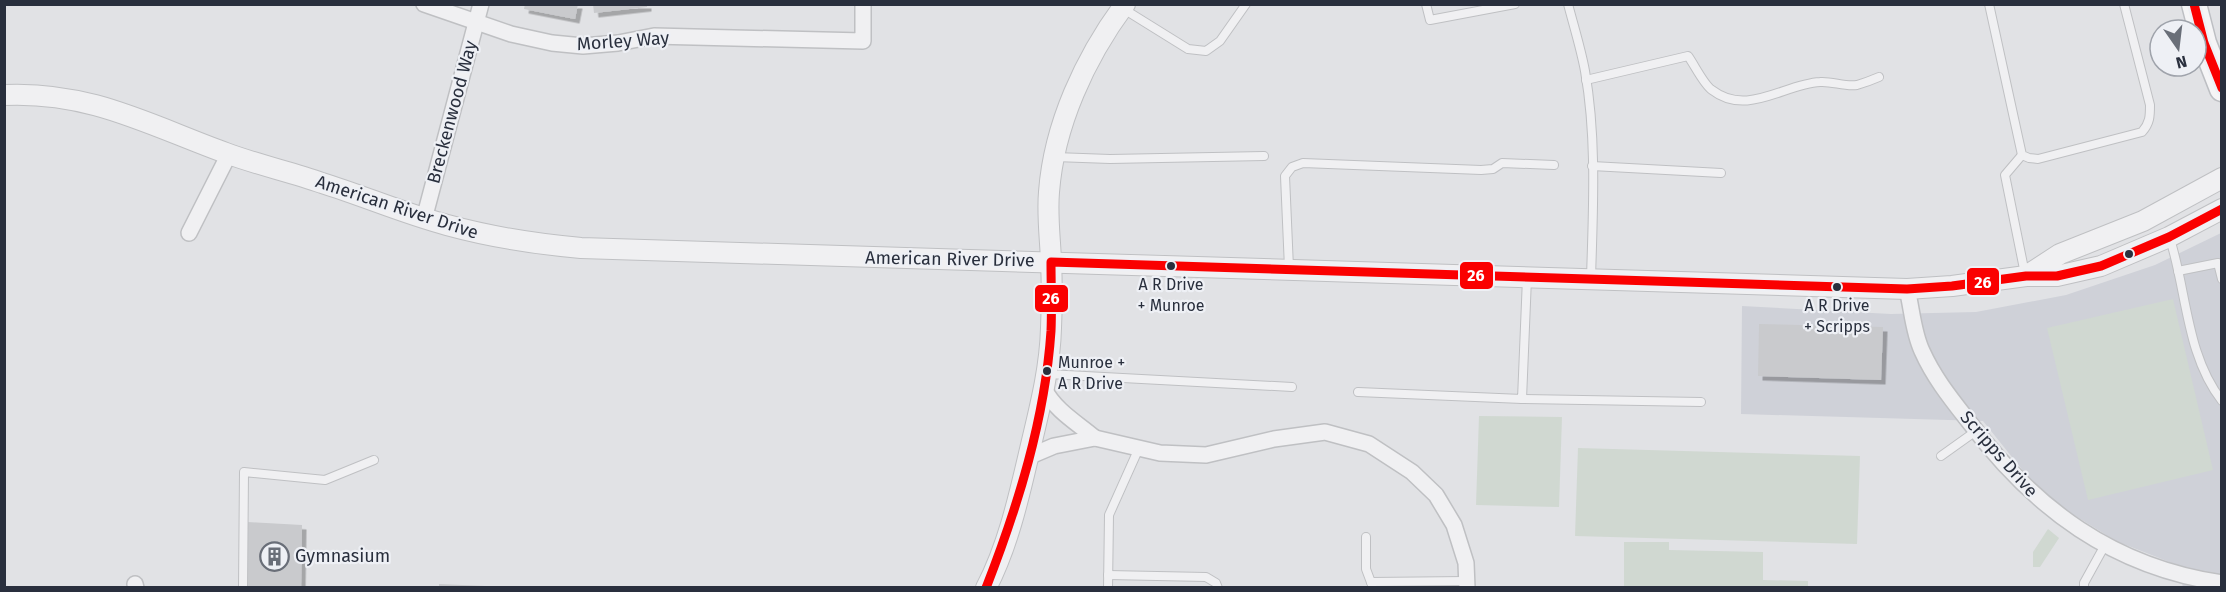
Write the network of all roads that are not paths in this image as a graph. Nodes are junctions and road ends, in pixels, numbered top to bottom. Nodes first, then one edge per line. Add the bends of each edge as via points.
1 (424, 4) edge
2 (481, 4) edge
3 (863, 4) edge
4 (1246, 4) edge
5 (1426, 4) edge
6 (1515, 4) edge
7 (1568, 4) edge
8 (1989, 4) edge
9 (2124, 4) edge
10 (2194, 4) edge
11 (1122, 6) edge
12 (476, 23) junction
13 (1879, 77) dead end
14 (1586, 80) junction
15 (2222, 89) edge
16 (4, 95) edge
17 (229, 154) junction
18 (2022, 155) junction
19 (1264, 156) dead end
20 (1053, 157) junction
21 (1554, 165) dead end
22 (1592, 166) junction
23 (1721, 173) dead end
24 (2222, 178) edge
25 (2222, 209) edge
26 (424, 219) junction
27 (189, 233) dead end
28 (2169, 237) junction
29 (1051, 262) junction
30 (1289, 270) junction
31 (2178, 271) junction
32 (2025, 276) junction
33 (1527, 277) junction
34 (1591, 278) junction
35 (2222, 279) edge
36 (1907, 289) junction
37 (1045, 381) junction
38 (1292, 387) dead end
39 (1358, 392) dead end
40 (1522, 399) junction
41 (2222, 401) edge
42 (1701, 402) dead end
43 (1976, 431) junction
44 (1095, 438) junction
45 (1139, 448) junction
46 (1941, 456) dead end
47 (1028, 457) junction
48 (374, 460) dead end
49 (1366, 537) dead end
50 (2105, 545) junction
51 (1108, 575) junction
52 (2222, 583) edge
53 (1467, 584) edge
54 (2201, 584) edge
55 (1372, 585) edge
56 (243, 588) edge
57 (986, 588) edge
58 (1108, 588) edge
59 (1218, 588) edge
60 (2084, 588) edge

1 - 12 street, Morley Way
2 - 12 street, Breckenwood Way
3 - 12 street, Morley Way via 862,41 654,36 583,46 552,43
4 - 11 lane via 1220,41 1206,51 1188,49
5 - 6 lane via 1430,20
7 - 14 lane
8 - 18 lane
9 - 18 lane via 2150,105 2148,126 2142,132 2038,159
10 - 15 main road
11 - 20 street via 1074,92
12 - 26 street, Breckenwood Way
13 - 14 lane via 1856,85 1820,82 1769,98 1741,101 1710,90 1688,56
14 - 22 lane
16 - 17 street, American River Drive via 81,100 122,111
17 - 26 street, American River Drive
17 - 27 street
18 - 32 lane via 2005,176
19 - 20 lane
20 - 29 street via 1048,217
21 - 30 lane via 1502,163 1493,170 1303,163 1292,167 1285,176
22 - 23 lane
22 - 34 lane
24 - 32 street, American River Drive via 2143,221 2061,254
25 - 28 street, American River Drive
26 - 29 street, American River Drive via 485,235 581,248
28 - 31 lane
28 - 32 street, American River Drive via 2102,266 2057,276
29 - 30 street, American River Drive
29 - 37 street via 1052,331
30 - 33 street, American River Drive
31 - 35 lane via 2218,263
31 - 41 lane via 2198,357
32 - 36 street, American River Drive
33 - 34 street, American River Drive
33 - 40 lane
34 - 36 street, American River Drive
36 - 43 street, Scripps Drive via 1921,350 1942,387
37 - 38 lane
37 - 44 street via 1058,410
37 - 47 street
39 - 40 lane
40 - 42 lane
43 - 46 lane
43 - 50 street, Scripps Drive via 2039,500
44 - 45 street
44 - 47 street via 1054,446
45 - 51 lane via 1109,515
45 - 53 street via 1206,455 1325,432 1369,444 1412,472 1436,495 1454,525 1466,563
47 - 57 street via 1010,525
48 - 56 lane via 325,480 244,472
49 - 55 lane via 1366,569
50 - 54 street, Scripps Drive
50 - 60 lane
51 - 58 lane
51 - 59 lane via 1206,577
52 - 54 street, Scripps Drive
53 - 55 lane

